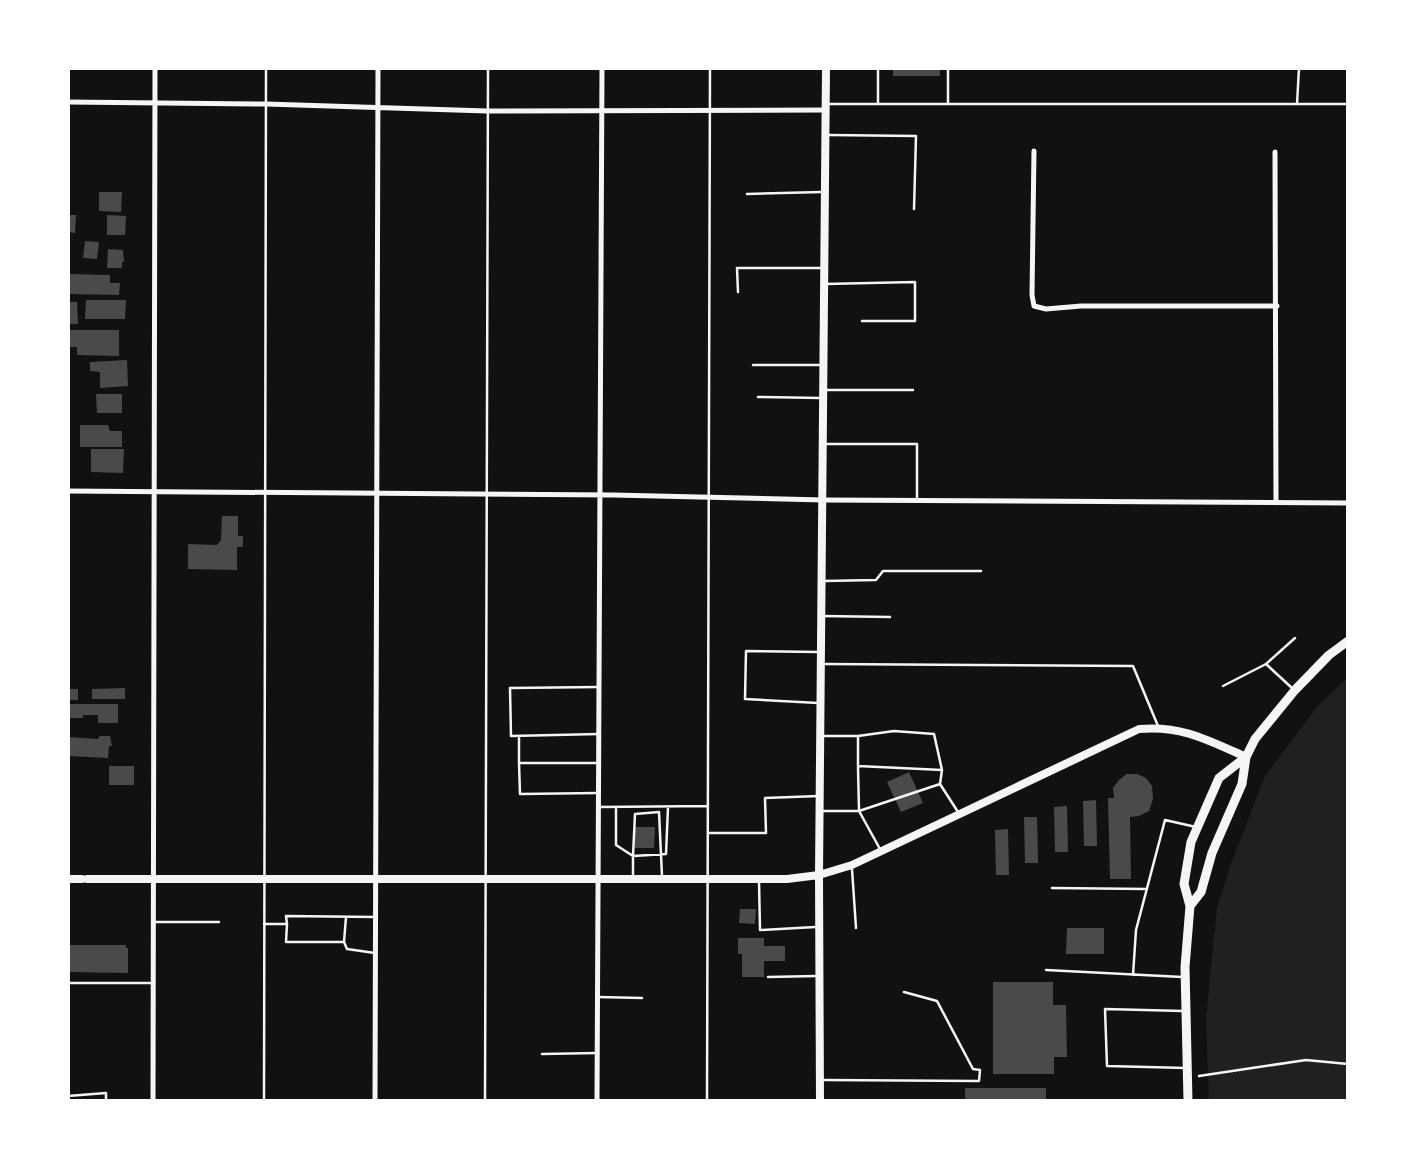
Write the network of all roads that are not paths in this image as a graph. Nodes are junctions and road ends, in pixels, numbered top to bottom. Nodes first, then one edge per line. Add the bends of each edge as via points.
1 (155, 68) edge
2 (266, 68) edge
3 (378, 68) edge
4 (488, 68) edge
5 (602, 68) edge
6 (710, 68) edge
7 (826, 68) edge
8 (878, 68) edge
9 (948, 68) edge
10 (1299, 68) edge
11 (68, 102) edge
12 (155, 104) junction
13 (266, 104) junction
14 (878, 104) junction
15 (948, 104) junction
16 (1297, 104) junction
17 (1348, 104) edge
18 (826, 107) junction
19 (378, 109) junction
20 (602, 110) junction
21 (488, 111) junction
22 (710, 111) junction
23 (826, 135) junction
24 (1034, 151) dead end
25 (1275, 152) dead end
26 (825, 192) junction
27 (747, 194) dead end
28 (914, 209) dead end
29 (825, 268) junction
30 (825, 284) junction
31 (738, 292) dead end
32 (1277, 306) junction
33 (862, 321) dead end
34 (753, 365) dead end
35 (825, 365) junction
36 (913, 390) dead end
37 (824, 394) junction
38 (758, 397) dead end
39 (824, 444) junction
40 (68, 491) edge
41 (155, 491) junction
42 (266, 491) junction
43 (378, 494) junction
44 (488, 495) junction
45 (599, 495) junction
46 (707, 497) junction
47 (824, 500) junction
48 (917, 501) junction
49 (1348, 502) edge
50 (1276, 503) junction
51 (981, 571) dead end
52 (823, 581) junction
53 (822, 616) junction
54 (890, 618) dead end
55 (1294, 638) dead end
56 (1348, 641) edge
57 (822, 652) junction
58 (822, 664) junction
59 (1266, 664) junction
60 (1223, 686) dead end
61 (599, 687) junction
62 (1294, 690) junction
63 (821, 704) junction
64 (1158, 726) junction
65 (599, 734) junction
66 (519, 736) junction
67 (821, 736) junction
68 (858, 736) junction
69 (1247, 757) junction
70 (519, 763) junction
71 (599, 763) junction
72 (858, 766) junction
73 (942, 770) junction
74 (940, 784) junction
75 (598, 793) junction
76 (820, 796) junction
77 (708, 806) junction
78 (598, 807) junction
79 (616, 807) junction
80 (668, 807) junction
81 (820, 811) junction
82 (859, 811) junction
83 (960, 815) junction
84 (1197, 827) junction
85 (708, 833) junction
86 (881, 852) junction
87 (661, 854) junction
88 (633, 856) junction
89 (852, 865) junction
90 (819, 875) junction
91 (68, 879) edge
92 (154, 880) junction
93 (265, 880) junction
94 (375, 880) junction
95 (487, 880) junction
96 (598, 880) junction
97 (633, 880) junction
98 (662, 880) junction
99 (708, 880) junction
100 (759, 880) junction
101 (1052, 888) dead end
102 (1147, 889) junction
103 (1190, 906) junction
104 (346, 917) junction
105 (375, 917) junction
106 (154, 922) junction
107 (219, 922) dead end
108 (264, 924) junction
109 (287, 924) junction
110 (819, 927) junction
111 (856, 928) dead end
112 (344, 942) junction
113 (375, 953) junction
114 (1046, 970) dead end
115 (1133, 975) junction
116 (819, 976) junction
117 (768, 977) dead end
118 (1185, 978) junction
119 (68, 983) edge
120 (154, 983) junction
121 (904, 992) dead end
122 (598, 997) junction
123 (642, 998) dead end
124 (1185, 1011) junction
125 (598, 1053) junction
126 (542, 1054) dead end
127 (1186, 1068) junction
128 (820, 1080) junction
129 (68, 1096) edge
130 (106, 1101) edge
131 (153, 1101) edge
132 (264, 1101) edge
133 (374, 1101) edge
134 (485, 1101) edge
135 (597, 1101) edge
136 (706, 1101) edge
137 (820, 1101) edge
138 (1188, 1101) edge

1 - 12 street
2 - 13 lane
3 - 19 street
4 - 21 lane
5 - 20 street
6 - 22 lane
7 - 18 main road
8 - 14 lane
9 - 15 lane
10 - 16 lane
11 - 12 street
12 - 13 street
12 - 41 street
13 - 19 street
13 - 42 lane
14 - 15 lane
14 - 18 lane
15 - 16 lane
16 - 17 lane
18 - 22 street
18 - 23 main road
19 - 21 street
19 - 43 street
20 - 21 street
20 - 22 street
20 - 45 street
21 - 44 lane
22 - 46 lane
23 - 26 main road
23 - 28 lane via 916,136
24 - 32 street via 1034,306
25 - 32 street
26 - 27 lane
26 - 29 main road
29 - 30 main road
29 - 31 lane via 737,268
30 - 33 lane via 915,282 915,321
30 - 35 main road
32 - 50 street
34 - 35 lane
35 - 37 main road
36 - 37 lane
37 - 38 lane
37 - 39 main road
39 - 47 main road
39 - 48 lane via 917,444
40 - 41 street
41 - 42 street
41 - 92 street
42 - 43 street
42 - 93 lane
43 - 44 street
43 - 94 street
44 - 45 street
44 - 95 lane
45 - 46 street
45 - 61 street
46 - 47 street
46 - 77 lane
47 - 48 street
47 - 52 main road
48 - 50 street
49 - 50 street
51 - 52 lane via 883,571 876,580
52 - 53 main road
53 - 54 lane
53 - 57 main road
55 - 59 lane
56 - 62 main road
57 - 58 main road
57 - 63 lane via 746,651 745,698
58 - 63 main road
58 - 64 lane via 1133,666
59 - 60 lane
59 - 62 lane
61 - 65 street
61 - 66 lane via 510,688 511,736
62 - 69 main road via 1255,739
63 - 67 main road
64 - 69 main road
64 - 83 main road via 1118,737
65 - 66 lane
65 - 71 street
66 - 70 lane
67 - 68 lane
67 - 76 main road
68 - 72 lane
68 - 73 lane via 894,731 934,734
69 - 84 main road via 1219,778
69 - 103 main road via 1242,784 1212,853 1201,892
70 - 71 lane
70 - 75 lane via 520,794
71 - 75 street
72 - 73 lane
72 - 82 lane
73 - 74 lane
74 - 82 lane
74 - 83 lane
75 - 78 street
76 - 81 main road
76 - 85 lane via 765,798 766,833
77 - 80 lane
77 - 85 lane
78 - 79 lane
78 - 96 street
79 - 80 lane
79 - 88 lane via 616,845
80 - 87 lane via 666,853
81 - 82 lane
81 - 90 main road
82 - 86 lane
83 - 86 main road
84 - 102 lane via 1166,820
84 - 103 main road via 1184,884
85 - 99 lane
86 - 89 main road
87 - 88 lane
87 - 88 lane via 659,812 635,814
87 - 98 lane
88 - 97 lane
89 - 90 main road
89 - 111 lane
90 - 100 main road
90 - 110 main road
91 - 92 main road
92 - 93 main road
92 - 106 street
93 - 94 main road
93 - 108 lane
94 - 95 main road
94 - 105 street
95 - 96 main road
95 - 134 lane
96 - 97 main road
96 - 122 street
97 - 98 main road
98 - 99 main road
99 - 100 main road
99 - 136 lane
100 - 110 lane via 760,930
101 - 102 lane
102 - 115 lane via 1136,930
103 - 118 main road
104 - 105 lane
104 - 109 lane via 286,916
104 - 112 lane
105 - 113 street
106 - 107 lane
106 - 120 street
108 - 109 lane
108 - 132 lane
109 - 112 lane via 286,942
110 - 116 main road
112 - 113 lane via 347,949
113 - 133 street
114 - 115 lane
115 - 118 lane
116 - 117 lane
116 - 128 main road
118 - 124 main road
119 - 120 lane
120 - 131 street
121 - 128 lane via 937,1002 973,1069 980,1070 979,1081
122 - 123 lane
122 - 125 street
124 - 127 main road
124 - 127 lane via 1105,1009 1107,1066
125 - 126 lane
125 - 135 street
127 - 138 main road
128 - 137 main road
129 - 130 lane via 106,1093

